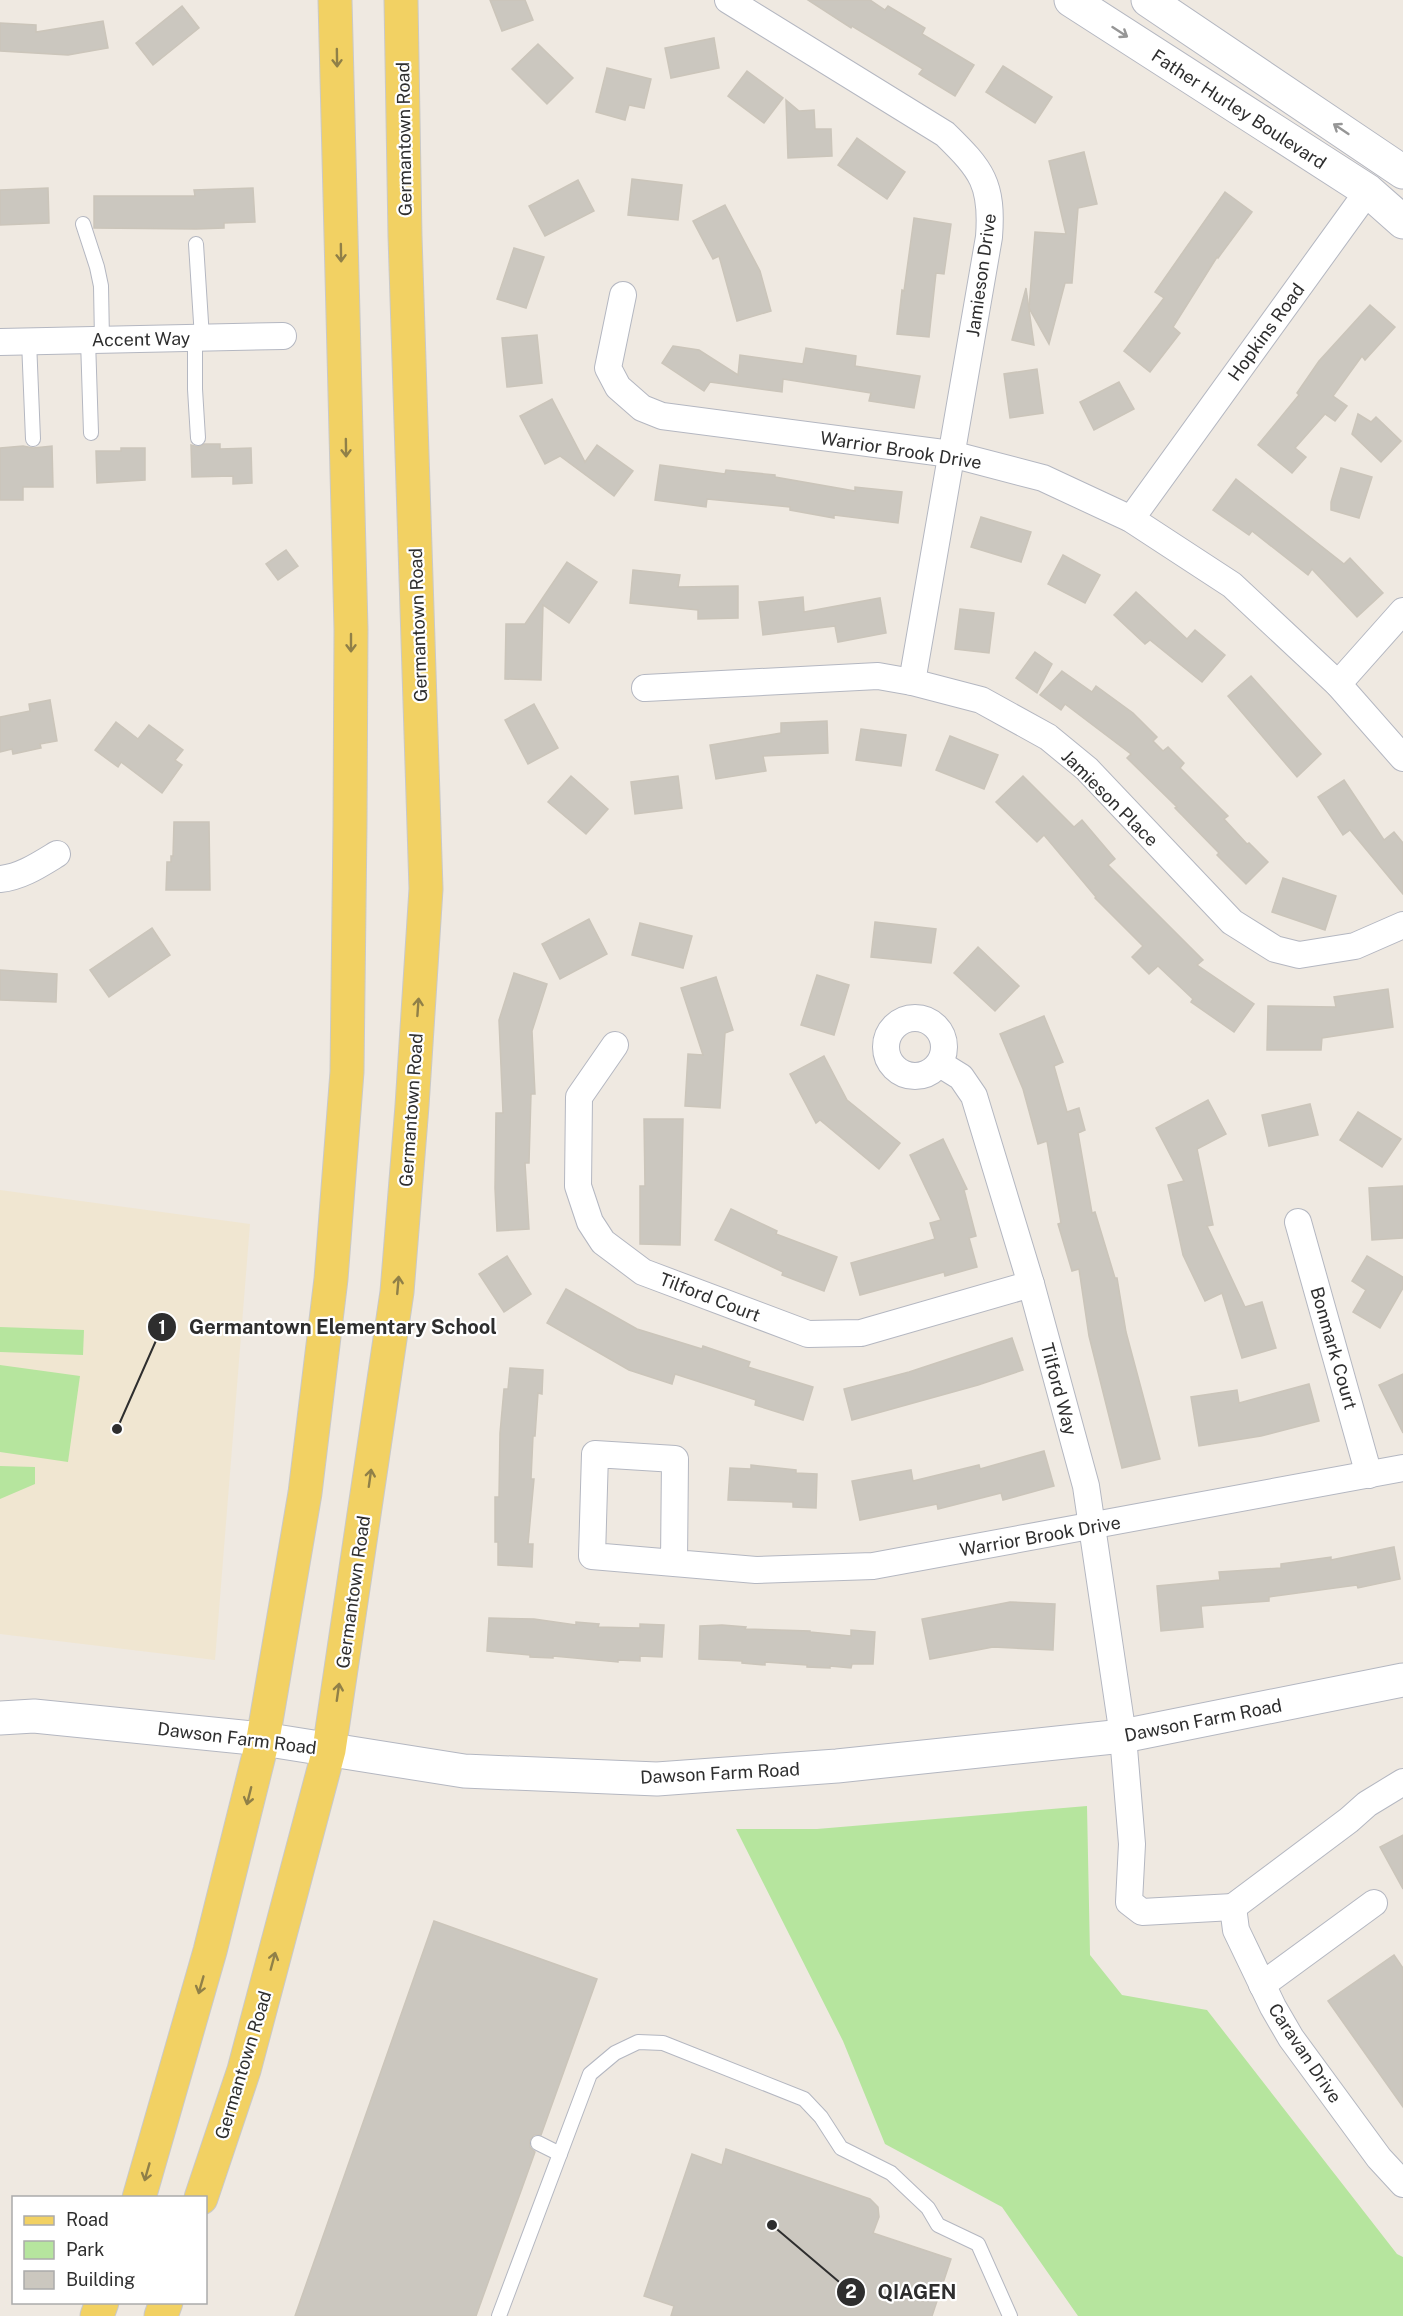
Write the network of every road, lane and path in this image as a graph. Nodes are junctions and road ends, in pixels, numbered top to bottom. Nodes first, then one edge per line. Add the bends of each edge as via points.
1 (335, 0) edge
2 (401, 0) edge
3 (728, 0) edge
4 (1071, 0) edge
5 (1148, 0) edge
6 (1398, 160) edge
7 (1368, 191) junction
8 (1403, 222) edge
9 (83, 224) dead end
10 (196, 244) dead end
11 (623, 294) dead end
12 (283, 336) dead end
13 (198, 338) junction
14 (95, 340) junction
15 (29, 341) junction
16 (0, 342) edge
17 (91, 433) dead end
18 (198, 438) dead end
19 (33, 439) dead end
20 (951, 454) junction
21 (1131, 519) junction
22 (1403, 611) edge
23 (912, 682) junction
24 (1338, 684) junction
25 (645, 688) dead end
26 (1403, 758) edge
27 (57, 854) dead end
28 (0, 879) edge
29 (1403, 925) edge
30 (615, 1045) dead end
31 (940, 1064) dead end
32 (1298, 1221) dead end
33 (1031, 1284) junction
34 (1403, 1468) edge
35 (1369, 1475) junction
36 (1092, 1527) junction
37 (674, 1563) junction
38 (1403, 1680) edge
39 (0, 1695) edge
40 (34, 1716) junction
41 (0, 1718) edge
42 (1124, 1736) junction
43 (263, 1739) junction
44 (329, 1750) junction
45 (1403, 1782) edge
46 (1374, 1903) dead end
47 (1233, 1907) junction
48 (1262, 1985) junction
49 (538, 2143) dead end
50 (560, 2154) junction
51 (1403, 2184) edge
52 (140, 2196) edge
53 (202, 2196) edge
54 (499, 2316) edge
55 (1010, 2316) edge

1 -> 43 main road via 351,629 347,1071 331,1279 306,1482
44 -> 2 main road, Germantown Road via 398,1292 426,889
3 - 20 street, Jamieson Drive via 945,134 972,161 986,186 991,211 989,237
4 -> 7 street, Father Hurley Boulevard
6 -> 5 street
6 - 7 street, Hopkins Road
7 - 8 street, Father Hurley Boulevard
7 - 21 street, Hopkins Road
9 - 14 lane via 100,286
10 - 13 lane
11 - 20 street, Warrior Brook Drive via 608,368 618,387 642,408 663,416
12 - 13 street, Accent Way
13 - 14 street, Accent Way
13 - 18 lane
14 - 15 street, Accent Way
14 - 17 lane
15 - 16 street, Accent Way
15 - 19 lane
20 - 21 street, Warrior Brook Drive via 1043,478
20 - 23 street, Jamieson Drive
21 - 24 street, Warrior Brook Drive via 1232,585
22 - 24 street
23 - 25 street, Jamieson Place via 878,676
23 - 29 street, Jamieson Place via 981,700 1048,737 1087,770 1232,922 1275,949 1299,955 1355,946
24 - 26 street, Warrior Brook Drive
27 - 28 street via 34,868
30 - 33 street, Tilford Court via 579,1097 578,1186 590,1222 603,1242 643,1272 808,1334 861,1333
31 - 33 street, Tilford Way via 961,1077 974,1095
32 - 35 street, Bonmark Court
33 - 36 street, Tilford Way via 1086,1486
34 - 35 street, Warrior Brook Drive
35 - 36 street, Warrior Brook Drive
36 - 37 street, Warrior Brook Drive via 873,1566 756,1570
36 - 42 street, Tilford Way
37 - 37 street, Warrior Brook Drive via 592,1556 595,1454 675,1459
38 - 42 street, Dawson Farm Road
39 - 40 street, Dawson Farm Road
40 - 41 street, Dawson Farm Road
40 - 43 street, Dawson Farm Road
42 - 44 street, Dawson Farm Road via 837,1766 657,1779 464,1771
42 - 47 street via 1132,1844 1129,1902 1142,1912
43 - 44 street, Dawson Farm Road
43 -> 52 main road via 210,1951
53 -> 44 main road, Germantown Road via 244,2070
45 - 47 street via 1367,1804
46 - 48 street
47 - 48 street, Caravan Drive via 1236,1930
48 - 51 street, Caravan Drive via 1291,2038 1379,2158
49 - 50 lane
50 - 54 lane
50 - 55 lane via 590,2074 615,2053 638,2042 663,2043 804,2099 841,2148 891,2173 928,2208 938,2225 978,2244

